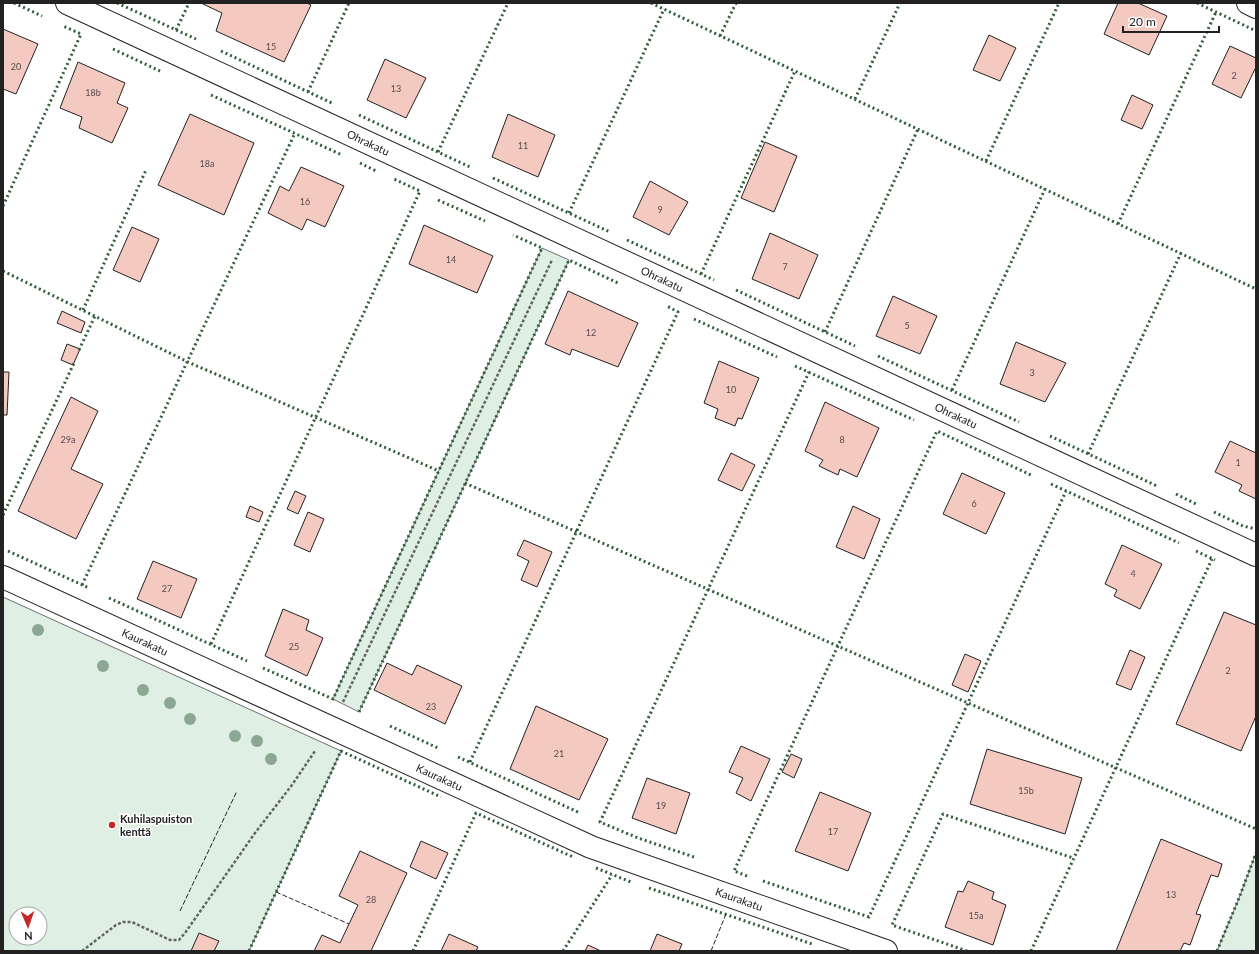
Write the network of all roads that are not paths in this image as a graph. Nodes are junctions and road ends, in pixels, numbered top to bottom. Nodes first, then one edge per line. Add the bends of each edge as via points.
1 (67, 3) edge
2 (1248, 3) edge
3 (1256, 7) edge
4 (1256, 555) edge
5 (3, 577) edge
6 (886, 951) edge

1 - 4 street, Ohrakatu
2 - 3 street
5 - 6 street, Kaurakatu via 591,847

